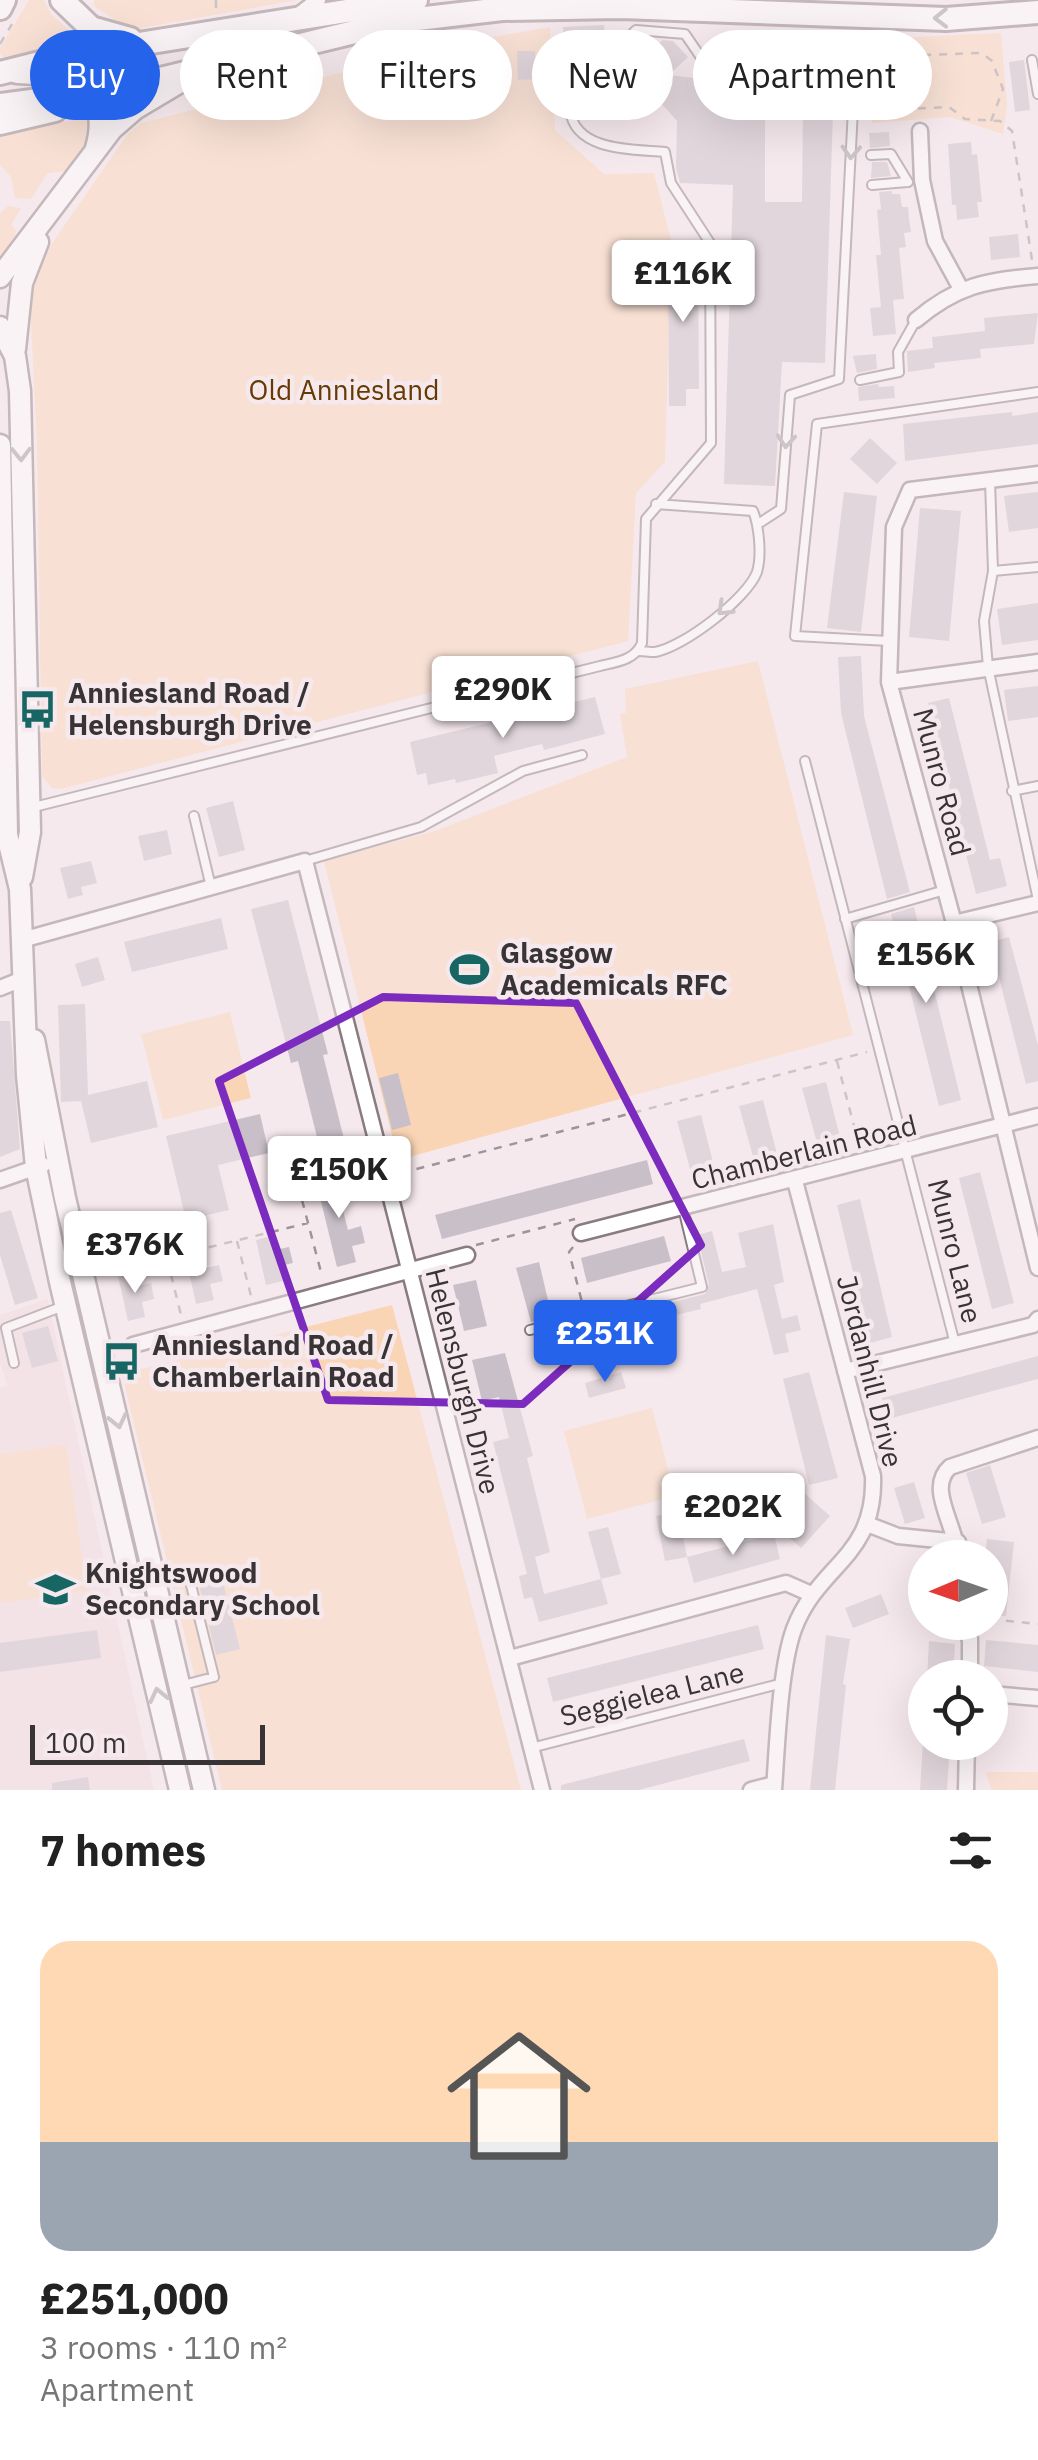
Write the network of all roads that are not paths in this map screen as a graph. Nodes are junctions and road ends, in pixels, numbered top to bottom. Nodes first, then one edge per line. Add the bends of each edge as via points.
1 (4, 0) edge
2 (318, 0) edge
3 (416, 0) edge
4 (71, 5) edge
5 (0, 8) edge
6 (1038, 12) edge
7 (297, 17) junction
8 (99, 30) edge
9 (323, 40) edge
10 (160, 41) edge
11 (1032, 60) dead end
12 (30, 66) edge
13 (0, 73) edge
14 (30, 74) edge
15 (180, 82) edge
16 (1038, 94) edge
17 (30, 102) edge
18 (0, 105) edge
19 (30, 114) edge
20 (97, 120) edge
21 (0, 123) edge
22 (920, 131) dead end
23 (96, 148) junction
24 (872, 155) dead end
25 (915, 181) junction
26 (872, 185) dead end
27 (61, 197) junction
28 (1036, 276) edge
29 (0, 277) edge
30 (961, 289) junction
31 (916, 320) joint
32 (0, 327) edge
33 (15, 356) junction
34 (860, 380) dead end
35 (1038, 392) edge
36 (0, 445) edge
37 (1038, 474) edge
38 (990, 480) junction
39 (656, 504) junction
40 (758, 524) junction
41 (1038, 567) edge
42 (993, 572) junction
43 (889, 642) junction
44 (639, 651) junction
45 (1038, 662) edge
46 (988, 666) junction
47 (889, 682) junction
48 (582, 755) dead end
49 (805, 761) dead end
50 (1038, 786) edge
51 (1012, 790) junction
52 (29, 809) junction
53 (6, 810) junction
54 (194, 816) dead end
55 (305, 861) junction
56 (210, 887) junction
57 (20, 889) junction
58 (944, 890) junction
59 (1038, 901) edge
60 (845, 919) junction
61 (954, 924) junction
62 (22, 940) junction
63 (26, 978) junction
64 (0, 988) edge
65 (27, 1019) junction
66 (1038, 1116) edge
67 (1003, 1126) junction
68 (908, 1152) junction
69 (58, 1160) junction
70 (36, 1167) junction
71 (0, 1180) edge
72 (795, 1181) junction
73 (683, 1208) junction
74 (175, 1222) dead end
75 (581, 1233) road end
76 (77, 1246) junction
77 (467, 1255) road end
78 (1038, 1268) edge
79 (409, 1270) junction
80 (65, 1306) junction
81 (1038, 1319) edge
82 (530, 1330) dead end
83 (956, 1344) junction
84 (134, 1345) dead end
85 (14, 1363) dead end
86 (845, 1371) junction
87 (1038, 1438) edge
88 (866, 1524) junction
89 (915, 1540) edge
90 (954, 1540) edge
91 (190, 1581) dead end
92 (811, 1594) junction
93 (510, 1658) junction
94 (784, 1683) junction
95 (180, 1686) junction
96 (1008, 1696) edge
97 (1038, 1698) edge
98 (531, 1748) junction
99 (966, 1760) edge
100 (774, 1787) edge
101 (180, 1790) edge
102 (204, 1790) edge
103 (542, 1790) edge
104 (752, 1790) edge
105 (966, 1790) edge

1 - 5 main road
2 - 7 street
3 - 7 main road
4 - 8 main road
6 -> 9 main road via 946,19 502,8 400,21
7 - 10 main road
11 - 16 lane
12 - 13 main road
13 - 14 street
15 - 23 street via 136,108
17 - 18 main road
19 - 21 main road
20 - 23 street
22 - 25 street
23 - 27 street
24 - 25 lane via 891,154
25 - 26 lane
25 - 30 street via 935,242
27 - 29 street
27 - 33 street via 22,282
28 - 30 street
30 - 31 street
31 - 34 lane via 898,352 898,372
32 - 33 street
33 -> 52 street
35 - 43 lane via 817,424 795,636
36 - 53 street
37 - 38 street, Munro Road
38 - 42 lane
38 - 43 street, Munro Road via 910,490 894,528
39 - 40 lane via 753,510
39 -> 40 lane via 710,443 710,243 671,184 665,152 588,140 570,115 571,70 610,54 636,30 685,34 711,72 837,73 854,90 839,379 790,395 781,509
39 - 44 lane via 646,519
40 -> 44 lane via 757,572 746,588 706,627 656,652
41 - 42 lane
42 - 46 lane via 984,621
43 - 47 street, Munro Road
44 - 52 lane
45 - 46 street
46 - 47 street
46 - 51 lane
47 - 58 street, Munro Road
48 - 55 lane via 523,770 421,827
49 - 60 lane, Munro Lane
50 - 51 lane
51 - 59 lane
52 - 53 lane
52 - 57 street
53 - 57 street
54 - 56 lane
55 - 56 street
55 - 79 street, Helensburgh Drive
56 - 62 street
57 - 62 street
58 - 60 lane
58 - 61 street, Munro Road
59 - 61 street
60 - 68 lane, Munro Lane
61 - 67 street, Munro Road
62 - 63 street
63 - 64 street
63 - 65 street
65 - 69 street
65 - 70 street
66 - 67 street, Chamberlain Road
67 - 68 street, Chamberlain Road
67 - 78 street, Munro Road
68 - 72 street, Chamberlain Road
68 - 83 lane, Munro Lane
69 - 70 street
69 - 76 street
70 - 71 street
70 - 80 street
72 - 73 street, Chamberlain Road
72 - 86 street, Jordanhill Drive
73 - 75 street, Chamberlain Road
73 - 82 lane via 702,1288
74 - 76 lane
76 -> 95 street
77 - 79 street
79 - 84 street
79 - 93 street, Helensburgh Drive
80 - 85 lane via 6,1328
101 -> 80 street
81 - 83 street
83 - 86 street
86 - 88 street, Jordanhill Drive via 874,1476
87 - 90 street via 944,1472 939,1489
88 - 89 street
88 - 92 street, Jordanhill Drive via 859,1542
91 - 95 lane via 214,1677
92 - 93 street via 786,1583
92 - 94 street, Jordanhill Drive via 793,1631
93 - 98 street, Helensburgh Drive
94 - 98 lane, Seggielea Lane
94 - 100 street, Jordanhill Drive
95 - 102 street
96 - 97 street
98 - 103 street, Helensburgh Drive
99 - 105 street
100 - 104 street

